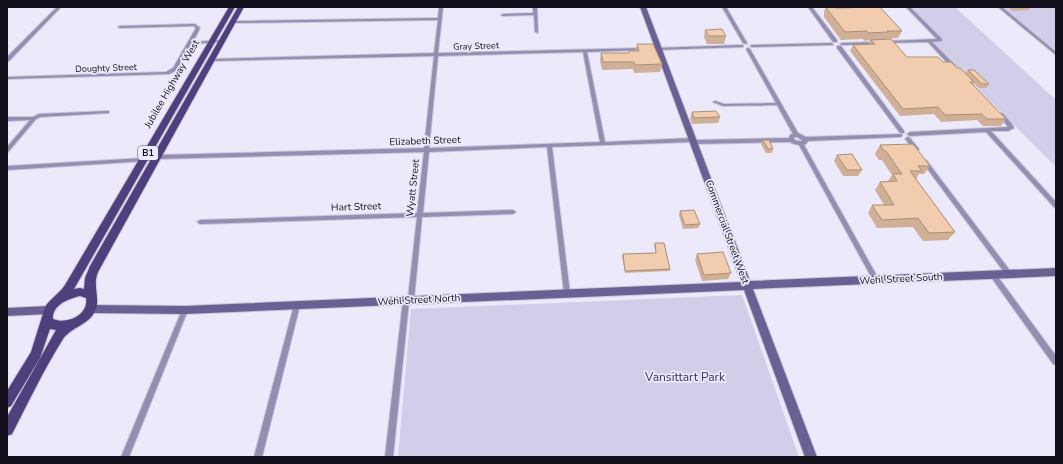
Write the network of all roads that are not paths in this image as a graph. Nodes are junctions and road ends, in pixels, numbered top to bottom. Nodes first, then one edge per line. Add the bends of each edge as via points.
1 (59, 7) edge
2 (232, 7) edge
3 (241, 7) edge
4 (441, 7) edge
5 (535, 7) edge
6 (644, 7) edge
7 (724, 7) edge
8 (810, 7) edge
9 (908, 7) edge
10 (1000, 7) edge
11 (536, 14) junction
12 (503, 15) dead end
13 (440, 19) junction
14 (233, 22) junction
15 (120, 27) dead end
16 (537, 32) dead end
17 (222, 41) junction
18 (929, 41) junction
19 (212, 42) junction
20 (190, 43) junction
21 (833, 43) junction
22 (743, 45) junction
23 (841, 46) junction
24 (750, 48) junction
25 (659, 49) junction
26 (585, 51) junction
27 (1056, 54) edge
28 (436, 55) junction
29 (7, 60) edge
30 (212, 60) junction
31 (956, 69) edge
32 (7, 78) edge
33 (714, 102) dead end
34 (779, 104) junction
35 (107, 112) dead end
36 (999, 114) edge
37 (34, 118) junction
38 (7, 119) edge
39 (987, 130) junction
40 (901, 133) junction
41 (796, 135) junction
42 (909, 136) junction
43 (791, 140) junction
44 (694, 141) junction
45 (803, 142) junction
46 (604, 143) junction
47 (549, 145) junction
48 (7, 150) edge
49 (426, 150) junction
50 (158, 157) junction
51 (144, 160) junction
52 (7, 168) edge
53 (1056, 206) edge
54 (513, 212) dead end
55 (420, 214) junction
56 (200, 222) dead end
57 (1056, 272) edge
58 (1009, 274) junction
59 (993, 275) junction
60 (876, 280) junction
61 (747, 285) junction
62 (567, 293) junction
63 (91, 295) junction
64 (62, 298) junction
65 (408, 300) junction
66 (297, 305) junction
67 (92, 309) junction
68 (49, 310) junction
69 (185, 310) junction
70 (7, 312) edge
71 (47, 322) junction
72 (76, 322) junction
73 (1056, 362) edge
74 (7, 402) edge
75 (7, 430) edge
76 (125, 457) edge
77 (258, 457) edge
78 (389, 457) edge
79 (811, 457) edge

1 - 29 street
2 - 19 main road, Jubilee Highway West / B1
3 - 14 main road, B1
4 - 13 street, Wyatt Street
5 - 11 street
6 - 25 street, Commercial Street West
7 - 22 street
8 - 21 street
9 - 18 street via 940,40
10 - 27 street
11 - 12 street
11 - 16 street
13 - 14 street
13 - 28 street, Wyatt Street
14 - 17 main road, B1
15 - 20 street, Doughty Street via 195,26 198,29
17 - 19 street
17 - 30 main road, B1
18 - 23 street
18 - 31 street
19 - 20 street
19 - 51 main road, Jubilee Highway West / B1
20 - 32 street, Doughty Street via 175,69 167,74
21 - 23 street
21 - 24 street
22 - 24 street
22 - 25 street, Gray Street
23 - 40 street
24 - 34 street
25 - 26 street, Gray Street
25 - 44 street, Commercial Street West
26 - 28 street, Gray Street
26 - 46 street
28 - 30 street, Gray Street
28 - 49 street, Wyatt Street
30 - 50 main road, B1
33 - 34 street via 723,105
34 - 41 street
35 - 37 street via 46,114
36 - 39 street via 1011,128
37 - 38 street
37 - 48 street
39 - 42 street
39 - 53 street
40 - 42 street
40 - 45 street
41 - 43 street via 792,136
41 - 45 street
42 - 58 street
43 - 44 street, Elizabeth Street
43 - 45 street via 796,143
44 - 46 street, Elizabeth Street
44 - 61 street, Commercial Street West
45 - 60 street
46 - 47 street, Elizabeth Street
47 - 49 street, Elizabeth Street
47 - 62 street
49 - 50 street, Elizabeth Street
49 - 55 street, Wyatt Street
50 - 63 main road, B1 via 90,277 88,285
51 - 52 street
51 - 64 main road, Jubilee Highway West / B1
54 - 55 street, Hart Street
55 - 56 street, Hart Street
55 - 65 street, Wyatt Street
57 - 58 street, Wehl Street South
58 - 59 street, Wehl Street South
59 - 60 street, Wehl Street South
59 - 73 street
60 - 61 street, Wehl Street South
61 - 62 street, Wehl Street North
61 - 79 street, Commercial Street West
62 - 65 street, Wehl Street North
63 - 64 main road, B1 via 80,292
63 - 67 main road, B1 via 94,302
64 - 68 main road, B1
65 - 66 street, Wehl Street North
65 - 78 street, Wyatt Street
66 - 69 street, Wehl Street North
66 - 77 street
67 - 69 street, Wehl Street North
67 - 72 main road
68 - 70 street
68 - 71 main road
69 - 76 street
71 - 72 main road via 60,327
71 - 74 main road via 36,354
72 - 75 main road via 60,334

